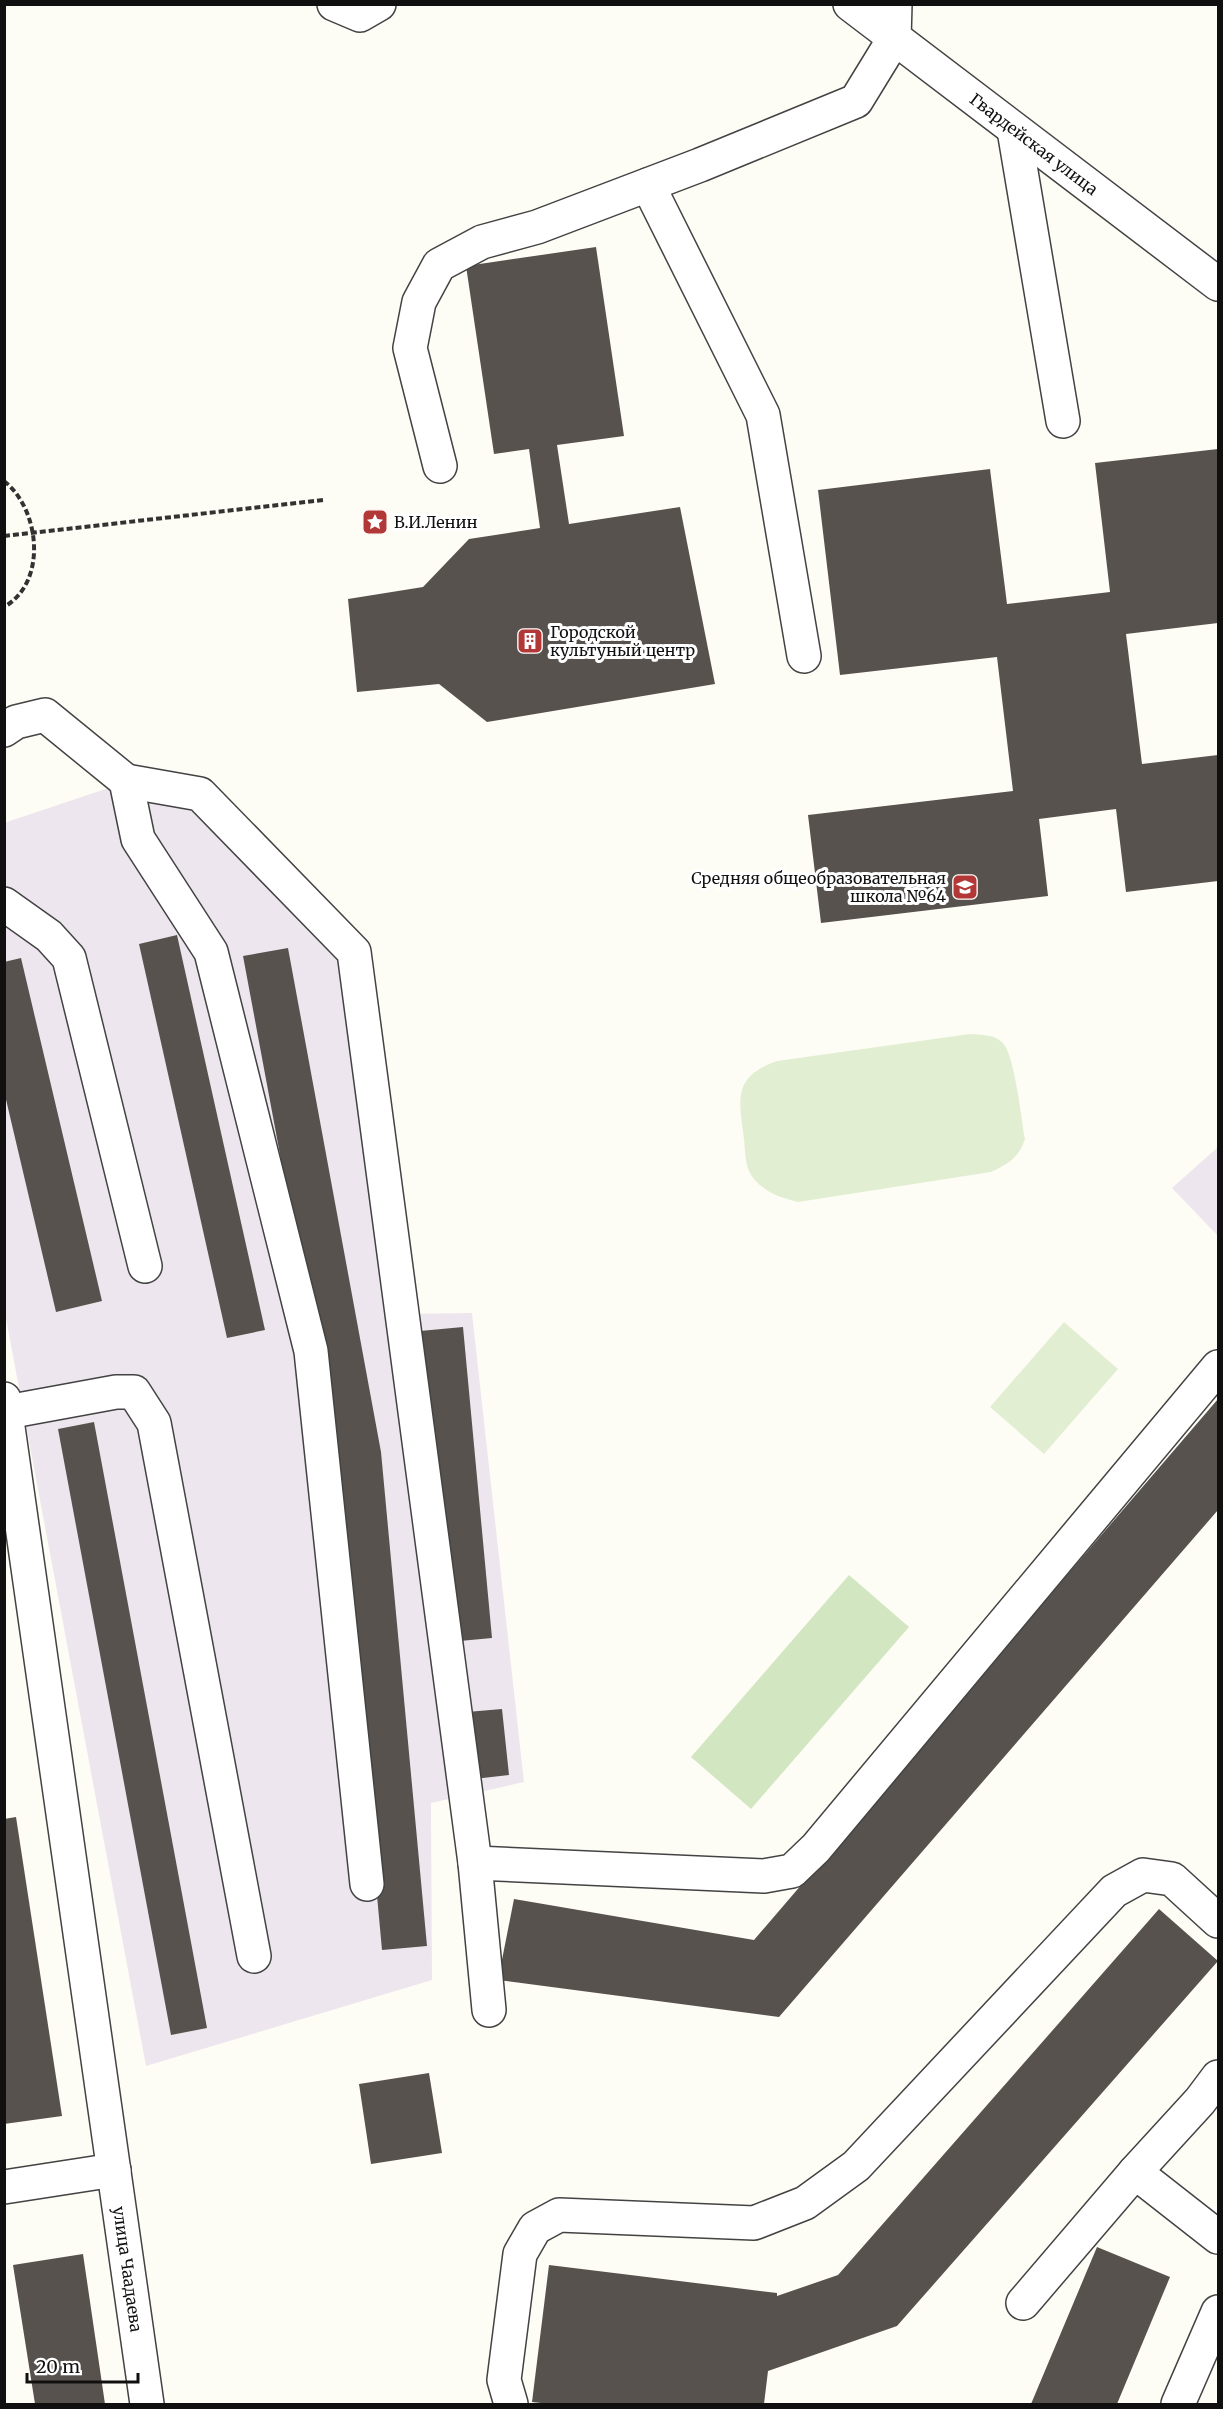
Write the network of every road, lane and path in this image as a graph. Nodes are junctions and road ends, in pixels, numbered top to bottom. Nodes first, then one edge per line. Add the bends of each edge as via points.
1 (334, 4) edge
2 (379, 4) edge
3 (850, 4) edge
4 (895, 4) edge
5 (894, 39) junction
6 (1014, 130) junction
7 (648, 184) junction
8 (1218, 284) edge
9 (1063, 421) dead end
10 (440, 466) dead end
11 (4, 481) edge
12 (323, 500) dead end
13 (31, 533) junction
14 (4, 536) edge
15 (4, 607) edge
16 (804, 656) dead end
17 (4, 730) edge
18 (126, 781) junction
19 (4, 904) edge
20 (145, 1266) dead end
21 (1218, 1367) edge
22 (6, 1406) edge
23 (475, 1863) junction
24 (367, 1884) dead end
25 (1218, 1921) edge
26 (254, 1956) dead end
27 (489, 2010) dead end
28 (1218, 2077) edge
29 (114, 2170) junction
30 (1135, 2172) junction
31 (4, 2187) edge
32 (1218, 2236) edge
33 (1023, 2303) dead end
34 (1218, 2312) edge
35 (147, 2404) edge
36 (511, 2404) edge
37 (1178, 2404) edge

1 - 2 street via 360,15
3 - 5 street, Гвардейская улица
4 - 5 street
5 - 6 street, Гвардейская улица
5 - 7 street via 856,101
6 - 8 street, Гвардейская улица
6 - 9 street
7 - 10 street via 537,227 482,242 439,265 419,302 410,348
7 - 16 street via 763,415
11 - 13 path via 15,489 27,509
12 - 13 path
13 - 14 path
13 - 15 path via 35,563 25,587
17 - 18 street via 16,722 45,715
18 - 23 street via 200,794 354,952
18 - 24 street via 138,839 211,952 311,1351
19 - 20 street via 49,936 69,958
21 - 23 street via 816,1848 792,1871 764,1876
22 - 26 street via 134,1392 154,1423
22 - 29 street, улица Чаадаева
23 - 27 street
25 - 36 street via 1172,1879 1143,1875 1114,1891 856,2166 805,2203 754,2223 559,2215 535,2228 520,2254 504,2380
28 - 30 street
29 - 31 street
29 - 35 street, улица Чаадаева
30 - 32 street
30 - 33 street
34 - 37 street

